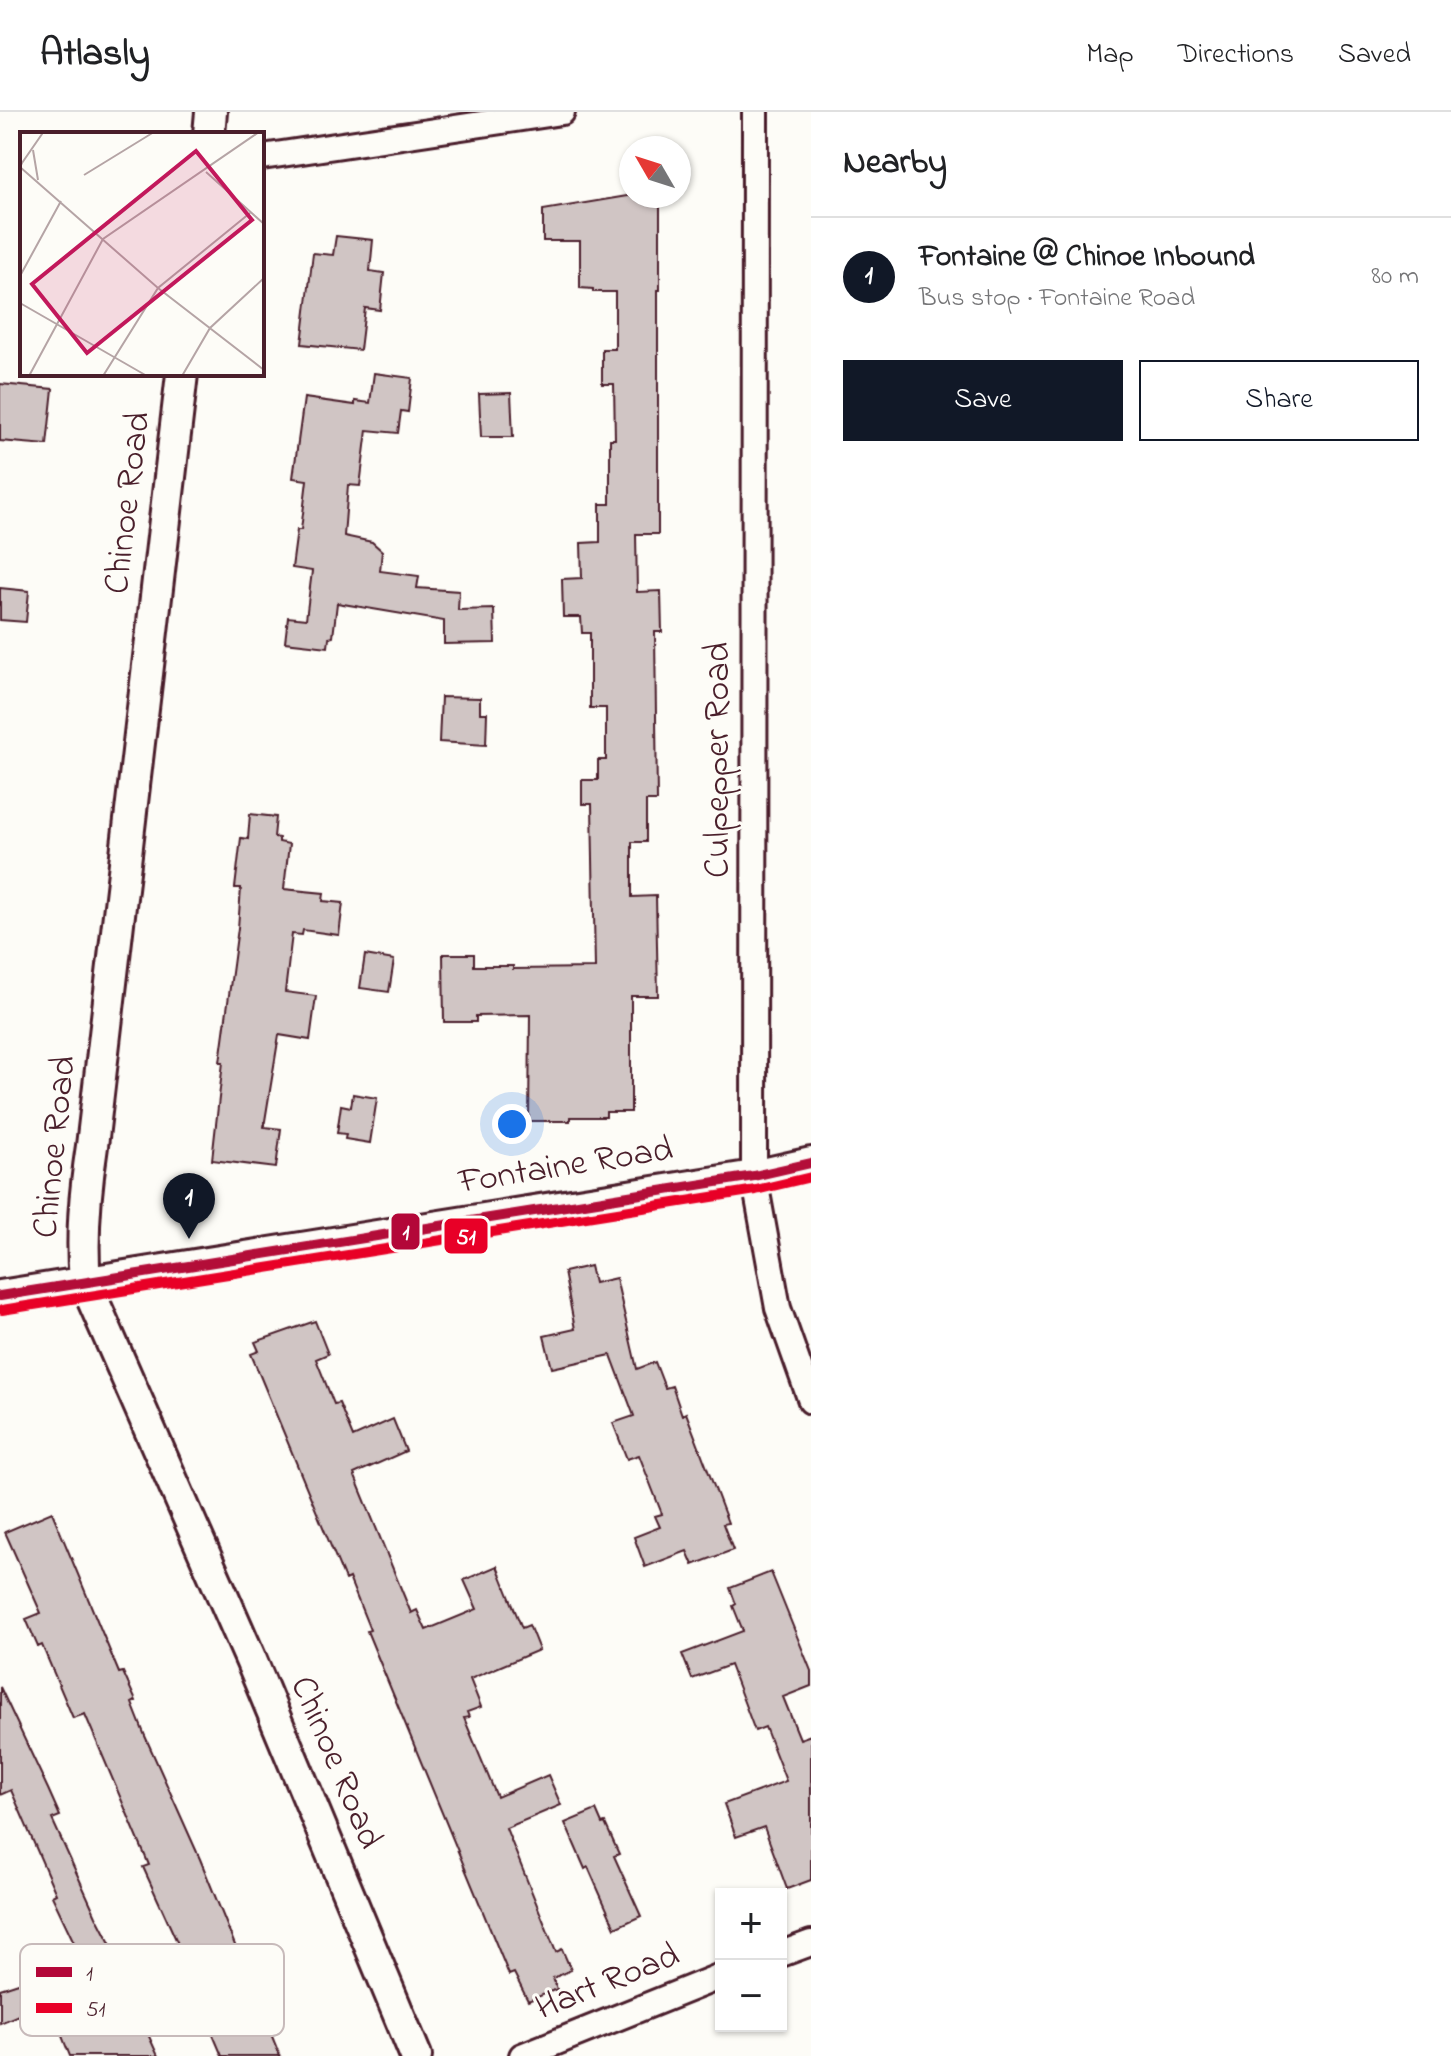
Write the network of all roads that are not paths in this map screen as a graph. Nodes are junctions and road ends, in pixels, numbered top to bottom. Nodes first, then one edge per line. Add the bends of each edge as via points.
1 (211, 112) edge
2 (562, 112) edge
3 (755, 112) edge
4 (209, 132) edge
5 (264, 157) edge
6 (182, 376) edge
7 (811, 1163) edge
8 (754, 1176) junction
9 (85, 1282) junction
10 (0, 1296) edge
11 (811, 1401) edge
12 (811, 1943) edge
13 (787, 1952) edge
14 (715, 1978) edge
15 (416, 2056) edge
16 (522, 2056) edge

1 - 4 street
2 - 5 street
3 - 8 street, Culpepper Road
6 - 9 street, Chinoe Road via 85,1191
7 - 8 street, Fontaine Road
8 - 9 street, Fontaine Road
8 - 11 street, Culpepper Road via 778,1308
9 - 10 street, Fontaine Road
9 - 15 street, Chinoe Road
12 - 13 street
14 - 16 street, Hart Road

